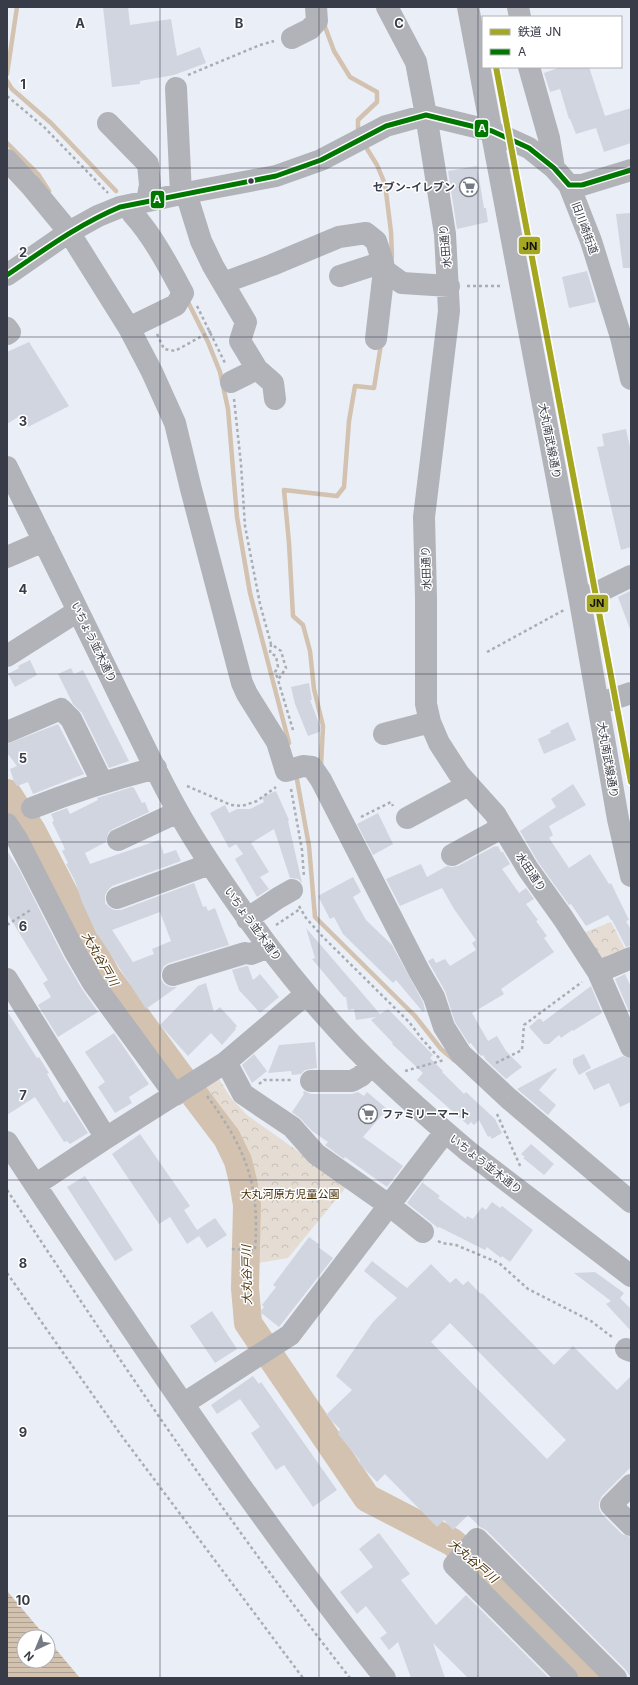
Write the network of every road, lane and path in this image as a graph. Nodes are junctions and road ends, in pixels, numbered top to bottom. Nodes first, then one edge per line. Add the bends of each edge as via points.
1 (316, 7) edge
2 (387, 7) edge
3 (468, 7) edge
4 (292, 38) joint
5 (529, 68) edge
6 (176, 88) joint
7 (7, 96) edge
8 (426, 115) junction
9 (108, 122) dead end
10 (492, 131) junction
11 (7, 160) edge
12 (554, 168) junction
13 (631, 170) edge
14 (569, 185) junction
15 (184, 193) junction
16 (109, 194) dead end
17 (139, 207) junction
18 (69, 232) junction
19 (384, 266) junction
20 (7, 275) edge
21 (340, 276) dead end
22 (223, 283) junction
23 (449, 286) junction
24 (521, 286) junction
25 (182, 293) junction
26 (139, 323) junction
27 (7, 328) edge
28 (210, 331) junction
29 (7, 334) edge
30 (376, 339) dead end
31 (257, 369) junction
32 (631, 379) edge
33 (231, 382) junction
34 (275, 399) dead end
35 (7, 467) edge
36 (44, 541) junction
37 (7, 557) edge
38 (631, 576) edge
39 (580, 601) junction
40 (78, 611) junction
41 (271, 644) junction
42 (487, 652) dead end
43 (7, 656) edge
44 (278, 680) junction
45 (631, 693) edge
46 (598, 704) junction
47 (430, 722) junction
48 (293, 731) dead end
49 (7, 732) edge
50 (384, 734) dead end
51 (156, 768) junction
52 (293, 772) junction
53 (102, 782) junction
54 (468, 785) junction
55 (187, 786) dead end
56 (32, 808) dead end
57 (178, 812) junction
58 (407, 818) joint
59 (7, 824) edge
60 (345, 826) junction
61 (503, 828) junction
62 (118, 840) dead end
63 (452, 855) dead end
64 (210, 864) junction
65 (631, 876) edge
66 (298, 891) junction
67 (49, 898) junction
68 (117, 898) dead end
69 (247, 919) junction
70 (7, 925) edge
71 (269, 948) junction
72 (631, 958) edge
73 (598, 972) junction
74 (173, 975) dead end
75 (7, 979) edge
76 (306, 994) junction
77 (631, 1047) edge
78 (449, 1055) junction
79 (226, 1062) junction
80 (372, 1065) junction
81 (478, 1070) junction
82 (401, 1072) dead end
83 (311, 1081) joint
84 (186, 1088) junction
85 (244, 1094) junction
86 (495, 1110) dead end
87 (445, 1132) junction
88 (106, 1138) junction
89 (7, 1142) edge
90 (522, 1170) dead end
91 (35, 1185) junction
92 (7, 1190) edge
93 (629, 1200) edge
94 (390, 1206) junction
95 (423, 1232) joint
96 (232, 1249) dead end
97 (7, 1273) edge
98 (631, 1276) edge
99 (628, 1350) edge
100 (183, 1404) junction
101 (631, 1485) edge
102 (631, 1525) edge
103 (303, 1678) edge
104 (350, 1678) edge
105 (385, 1678) edge
106 (567, 1678) edge
107 (616, 1678) edge

1 - 4 street via 317,21 310,29
2 - 8 street via 416,62
3 - 10 street, 大丸南武線通り
4 - 6 path via 260,45 181,78
5 - 12 street via 549,138
6 - 15 street
7 - 16 path via 44,128
8 - 10 street, 旧川崎街道
8 - 15 street via 386,126 321,160 276,176
8 - 23 street, 水田通り via 445,234
9 - 17 street via 132,135 148,164 150,184
10 - 12 street, 旧川崎街道 via 529,148
10 - 24 street, 大丸南武線通り
11 - 18 street
12 - 14 street, 旧川崎街道
13 - 14 street via 582,185
14 - 32 street, 旧川崎街道 via 593,249 621,337
15 - 17 street
15 - 22 street via 201,240
17 - 18 street via 120,207
17 - 25 street via 143,225
18 - 20 street
18 - 26 street
19 - 21 street
19 - 22 street via 376,241 366,233 339,237
19 - 23 street via 402,283
19 - 30 street
22 - 31 street via 246,322 240,341
23 - 24 path
23 - 47 street, 水田通り via 449,311 424,517 426,704
24 - 39 street, 大丸南武線通り
25 - 26 street via 176,305
25 - 28 path via 191,294
26 - 28 path via 164,349 174,351
26 - 52 street via 152,372 175,423 242,683
27 - 29 street via 10,332
28 - 33 path
31 - 33 street
31 - 34 street via 273,383
33 - 41 path via 245,526 260,604
35 - 36 street, いちょう並木通り
36 - 37 street
36 - 40 street, いちょう並木通り
38 - 39 street
39 - 42 path
39 - 46 street, 大丸南武線通り
40 - 43 street
40 - 51 street, いちょう並木通り
41 - 44 path via 270,653 276,656 278,667 275,672
41 - 44 path via 281,651 286,668
44 - 48 path
45 - 46 street
46 - 65 street, 大丸南武線通り via 618,819
47 - 50 street
47 - 54 street, 水田通り via 439,743
49 - 53 street via 61,709 71,719
51 - 53 street
51 - 57 street, いちょう並木通り
52 - 55 path via 257,801 242,806 231,805
52 - 60 street via 312,767
52 - 66 path via 302,850
53 - 56 street
54 - 58 street
54 - 61 street, 水田通り via 495,814
57 - 62 street
57 - 64 street, いちょう並木通り
58 - 60 path via 400,819 391,802
59 - 67 street
60 - 78 street via 434,997 444,1027
61 - 63 street
61 - 73 street, 水田通り
64 - 68 street
64 - 69 street, いちょう並木通り
66 - 69 street via 278,898
66 - 78 path via 300,909 322,936 409,1022 422,1039
67 - 70 path
67 - 84 street via 75,952 94,983
69 - 71 street, いちょう並木通り
71 - 74 street
71 - 76 street, いちょう並木通り
72 - 73 street
73 - 77 street, 水田通り
73 - 81 path via 524,1025 522,1050
75 - 88 street
76 - 79 street
76 - 80 street, いちょう並木通り
78 - 81 street
78 - 82 path
79 - 84 street
79 - 85 street
80 - 83 street via 352,1081
80 - 87 street, いちょう並木通り
81 - 93 street
83 - 85 path via 264,1080
84 - 88 street
84 - 96 path via 224,1118 249,1169 257,1225 255,1250
85 - 94 street via 292,1127 316,1154
86 - 90 path
87 - 94 street
87 - 98 street, いちょう並木通り
88 - 91 street
89 - 91 street
91 - 100 street
92 - 104 path via 199,1474
94 - 95 street
94 - 100 street via 290,1335
95 - 99 path via 442,1243 456,1245 499,1263 528,1289 591,1321
97 - 103 path via 121,1435
100 - 105 street via 287,1550
101 - 102 street via 611,1505
106 - 107 street via 454,1565 477,1539

